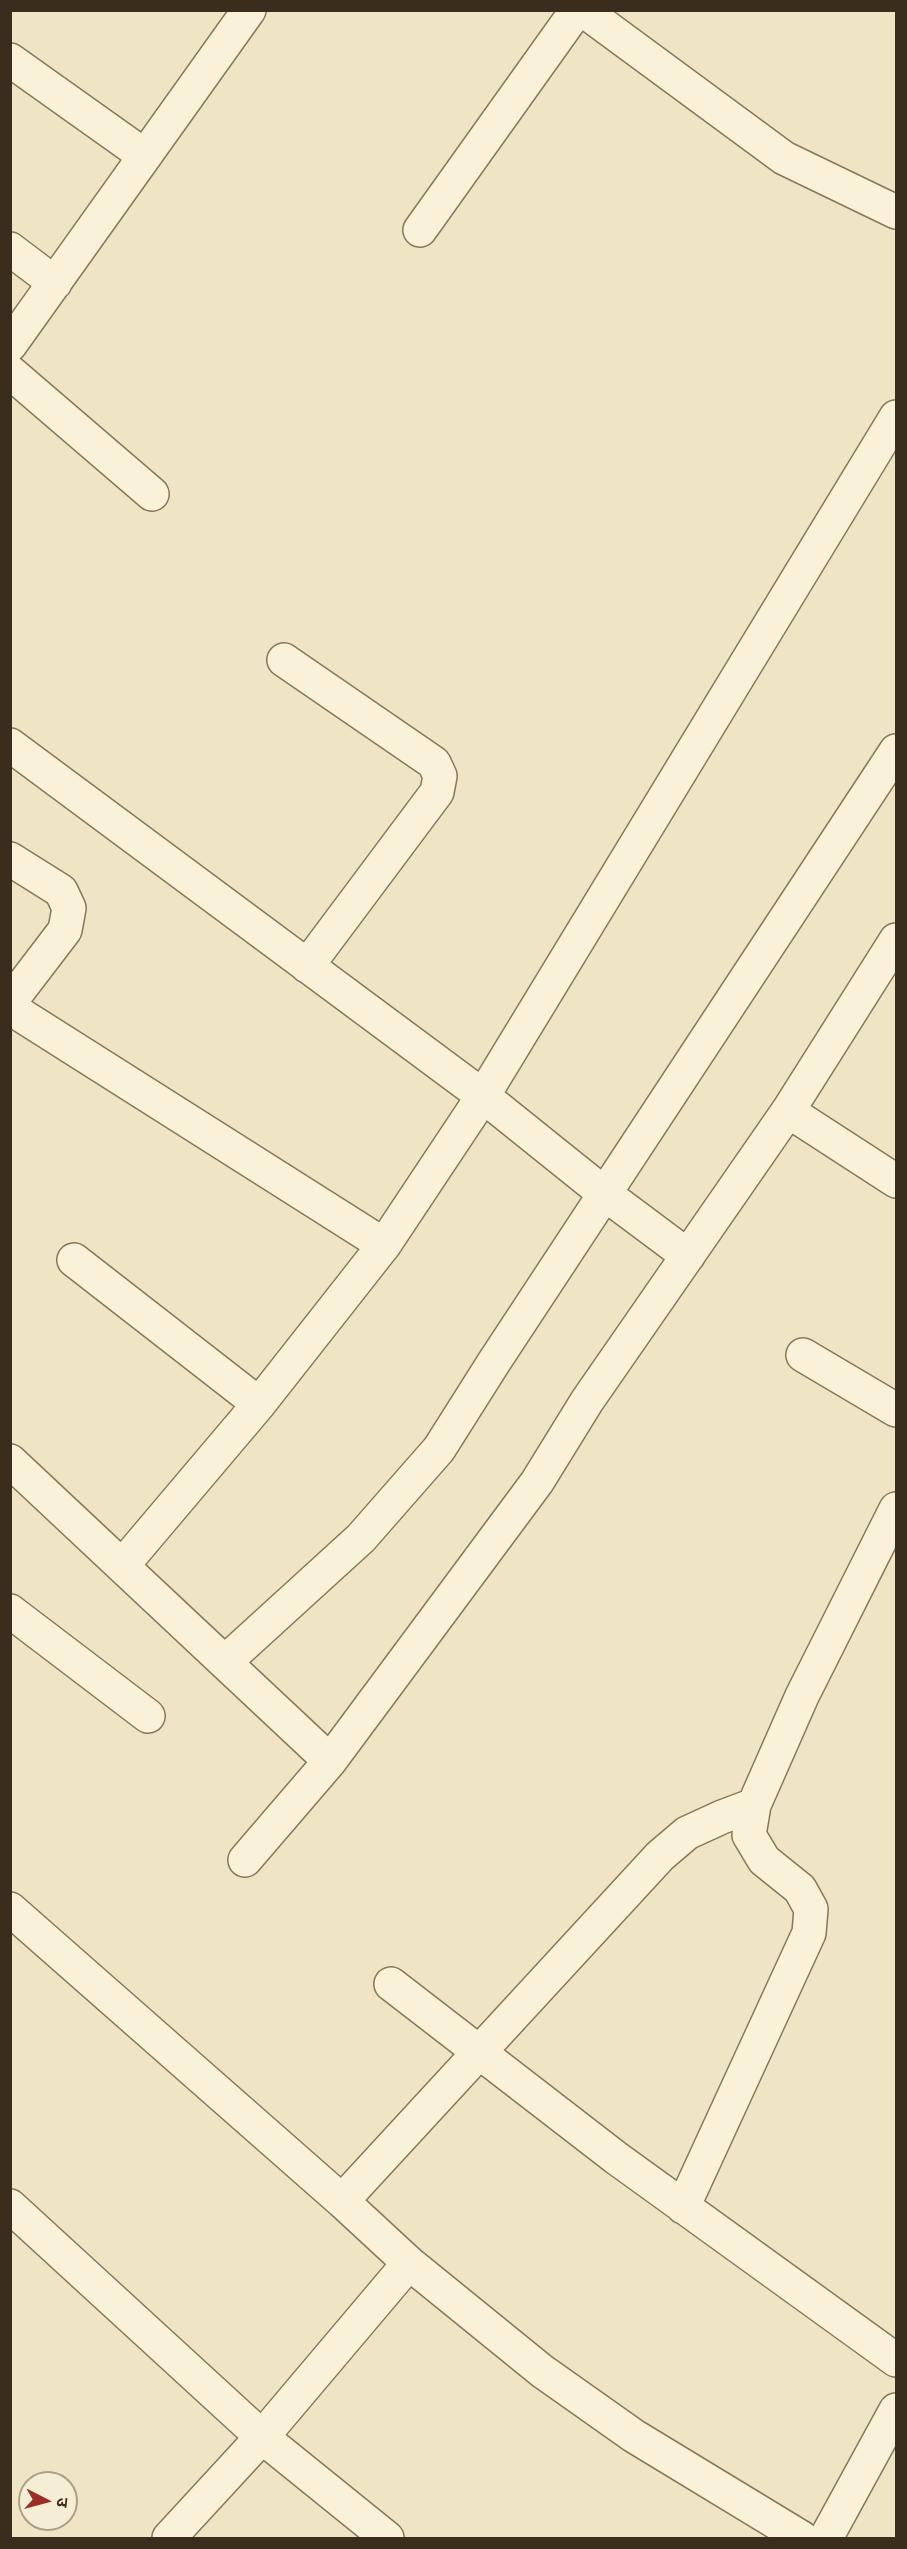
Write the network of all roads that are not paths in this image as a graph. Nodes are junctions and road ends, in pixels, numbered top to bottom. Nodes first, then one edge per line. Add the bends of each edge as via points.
1 (249, 10) edge
2 (577, 10) edge
3 (583, 10) edge
4 (10, 60) edge
5 (145, 156) junction
6 (897, 212) edge
7 (420, 230) dead end
8 (10, 249) edge
9 (55, 283) junction
10 (10, 345) edge
11 (10, 372) edge
12 (897, 417) edge
13 (152, 494) dead end
14 (284, 660) dead end
15 (10, 746) edge
16 (897, 751) edge
17 (10, 859) edge
18 (897, 940) edge
19 (307, 966) junction
20 (10, 1002) edge
21 (10, 1008) edge
22 (483, 1096) junction
23 (788, 1112) junction
24 (897, 1181) edge
25 (605, 1194) junction
26 (384, 1245) junction
27 (688, 1256) junction
28 (74, 1260) dead end
29 (803, 1356) dead end
30 (259, 1404) junction
31 (897, 1410) edge
32 (10, 1461) edge
33 (897, 1509) edge
34 (122, 1566) junction
35 (10, 1611) edge
36 (225, 1662) junction
37 (148, 1716) dead end
38 (330, 1761) junction
39 (754, 1805) junction
40 (245, 1860) dead end
41 (10, 1909) edge
42 (391, 1983) dead end
43 (480, 2052) junction
44 (342, 2200) junction
45 (10, 2206) edge
46 (683, 2207) junction
47 (410, 2262) junction
48 (897, 2360) edge
49 (897, 2409) edge
50 (262, 2437) junction
51 (169, 2538) edge
52 (387, 2538) edge
53 (802, 2538) edge
54 (826, 2538) edge

1 - 5 street
2 - 7 street
3 - 6 street via 784,158
4 - 5 street
5 - 9 street
8 - 9 street
9 - 10 street
11 - 13 street
12 - 22 street
14 - 19 street via 434,763 440,776 437,792
15 - 19 street
16 - 25 street
17 - 20 street via 61,891 69,908 65,930
18 - 23 street
19 - 22 street
21 - 26 street
22 - 25 street
22 - 26 street
23 - 24 street
23 - 27 street
25 - 27 street
25 - 36 street via 440,1449 361,1538
26 - 30 street
27 - 38 street via 587,1401 537,1482
28 - 30 street
29 - 31 street
30 - 34 street
32 - 34 street
33 - 39 street via 802,1696
34 - 36 street
35 - 37 street
36 - 38 street
38 - 40 street
39 - 43 street via 687,1833 660,1856
39 - 46 street via 749,1835 764,1860 800,1889 811,1909 809,1933
41 - 44 street
42 - 43 street
43 - 44 street
43 - 46 street
44 - 47 street
45 - 50 street
46 - 48 street
47 - 50 street
47 - 53 street via 542,2372 634,2436
49 - 54 street
50 - 51 street
50 - 52 street

